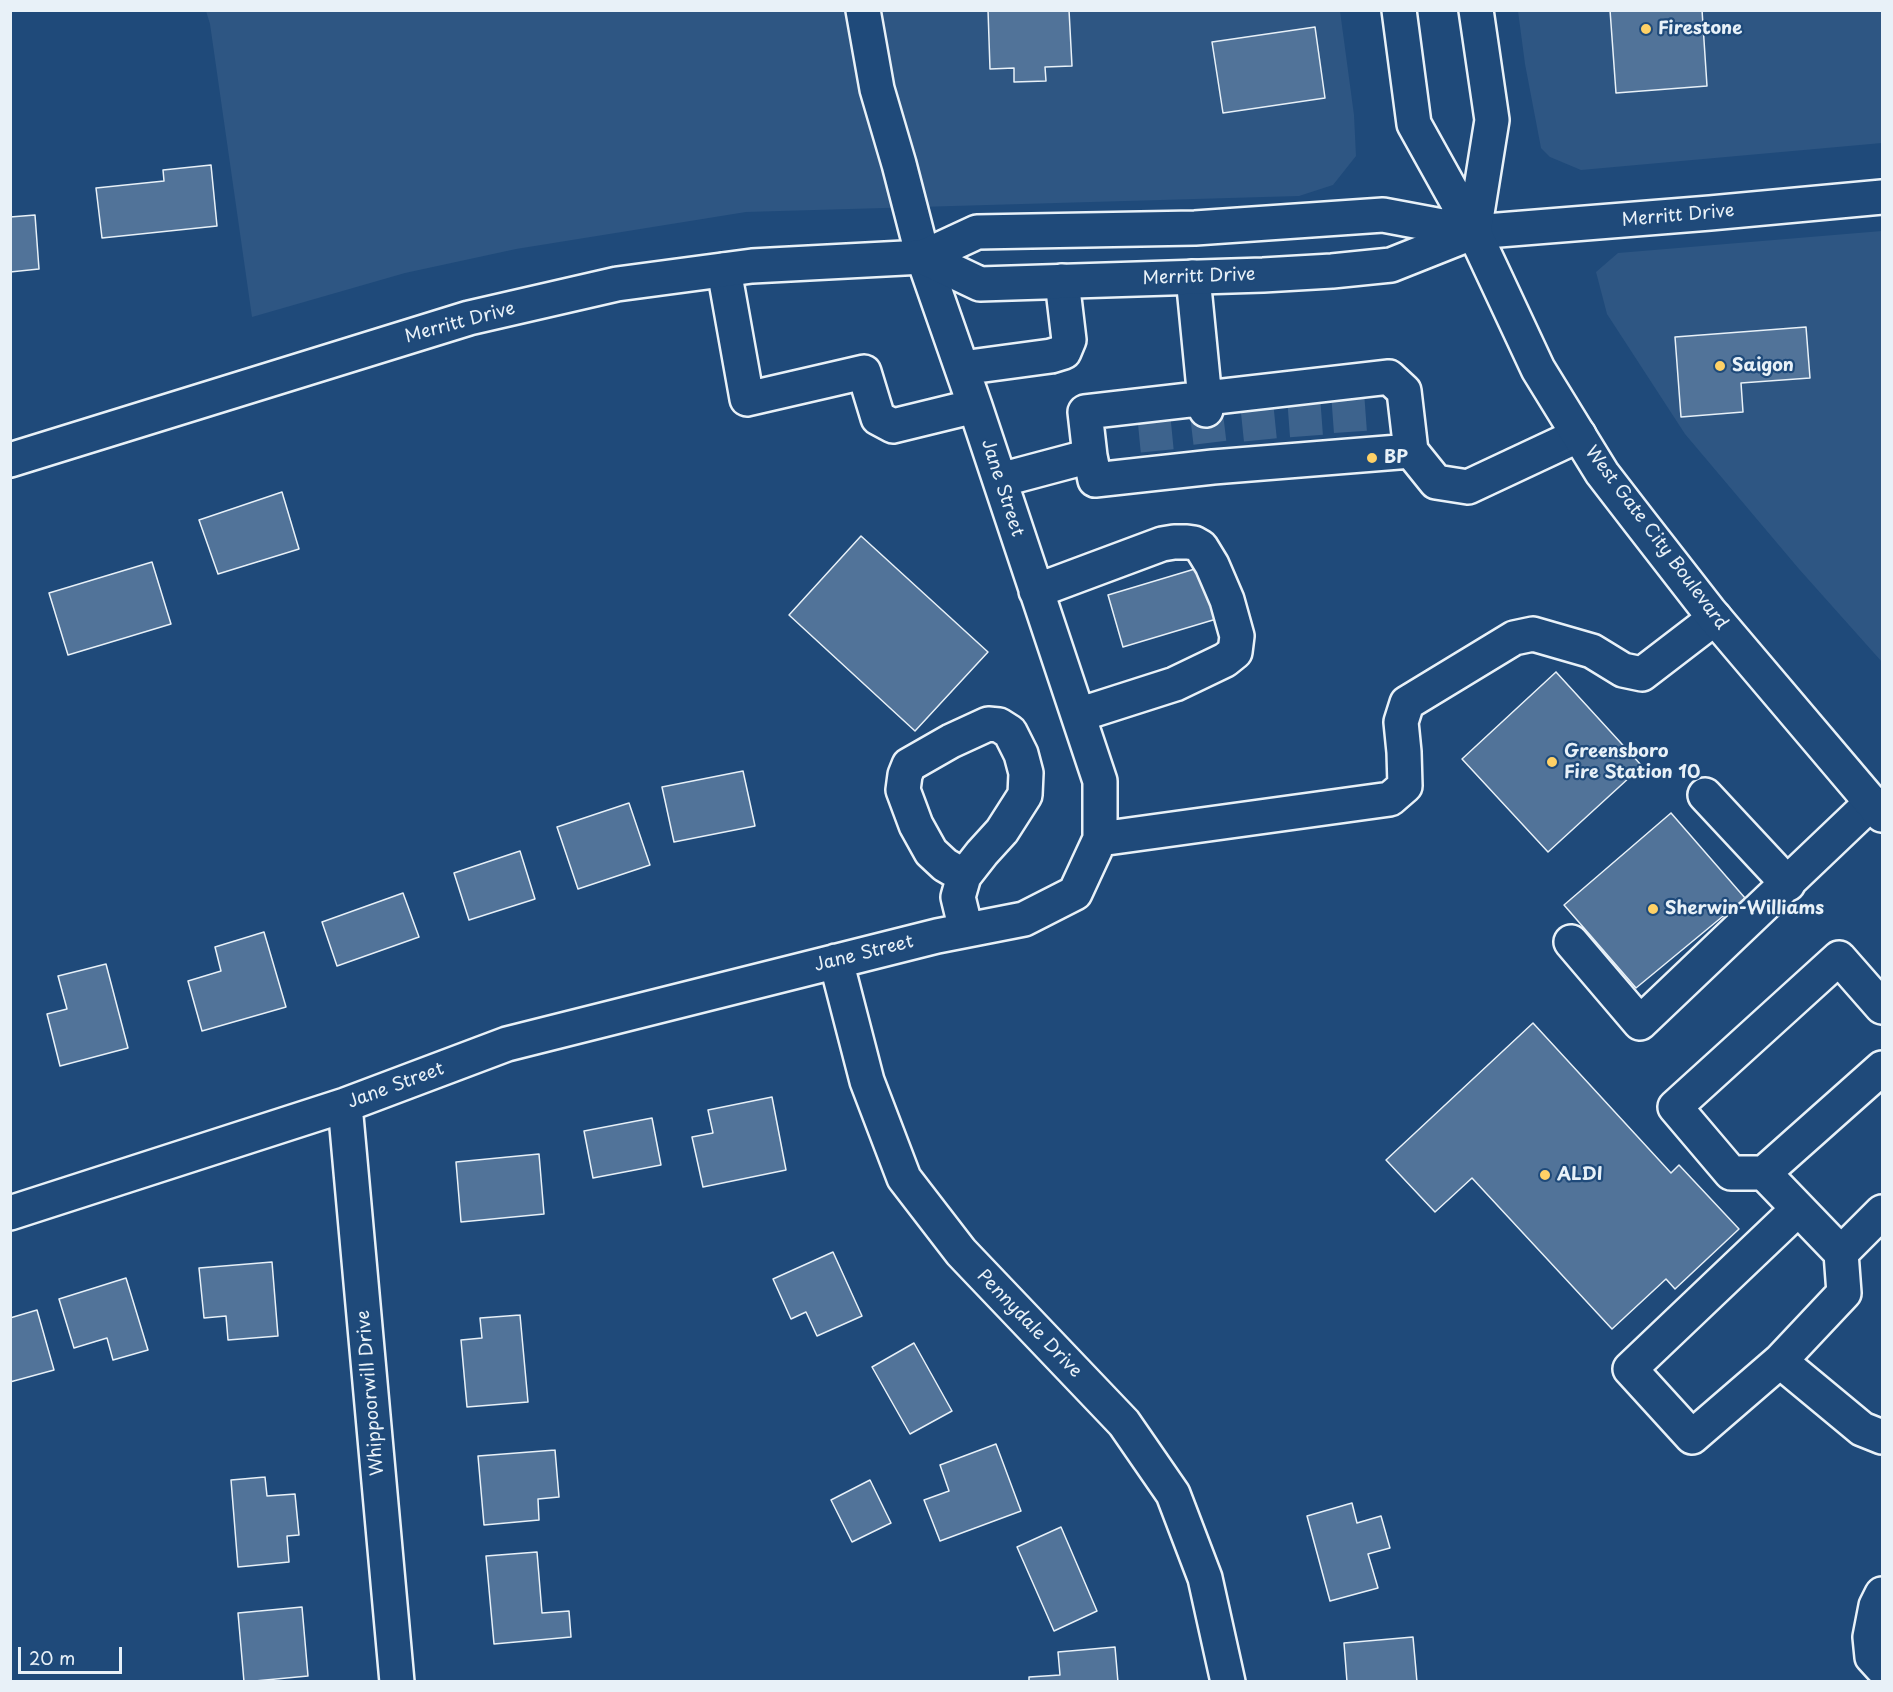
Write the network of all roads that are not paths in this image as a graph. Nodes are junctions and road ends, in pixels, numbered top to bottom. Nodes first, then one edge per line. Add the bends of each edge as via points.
1 (863, 10) edge
2 (1399, 10) edge
3 (1476, 10) edge
4 (1882, 196) edge
5 (1474, 232) junction
6 (923, 257) junction
7 (724, 270) junction
8 (1193, 277) junction
9 (1062, 281) junction
10 (962, 368) junction
11 (1205, 404) junction
12 (975, 406) junction
13 (1579, 435) junction
14 (1412, 451) junction
15 (1090, 456) junction
16 (10, 460) edge
17 (1000, 480) junction
18 (1036, 591) junction
19 (1715, 618) junction
20 (1078, 715) junction
21 (1705, 795) dead end
22 (1877, 809) edge
23 (1100, 839) junction
24 (964, 876) junction
25 (1788, 884) junction
26 (966, 930) junction
27 (1571, 942) dead end
28 (836, 961) junction
29 (1882, 1007) edge
30 (1882, 1068) edge
31 (345, 1105) junction
32 (1764, 1173) junction
33 (1798, 1209) junction
34 (1882, 1212) edge
35 (10, 1213) edge
36 (1841, 1253) junction
37 (1780, 1361) junction
38 (1882, 1437) edge
39 (1882, 1594) edge
40 (1882, 1668) edge
41 (397, 1682) edge
42 (1228, 1682) edge

1 - 6 street, Jane Street via 877,89
2 - 5 street, West Gate City Boulevard via 1414,124
3 - 5 street via 1492,120
4 - 5 street, Merritt Drive
5 - 6 street, Merritt Drive via 1383,215 1195,228 977,232
5 - 8 street, Merritt Drive via 1391,265
5 - 13 street, West Gate City Boulevard via 1538,369
6 - 7 street, Merritt Drive
6 - 9 street, Merritt Drive via 980,284
6 - 10 street, Jane Street
7 - 12 street via 747,399 864,372 878,418 893,426
7 - 16 street, Merritt Drive via 617,284 470,318
8 - 9 street, Merritt Drive
8 - 11 street
9 - 10 street via 1069,340 1064,352
10 - 12 street, Jane Street
11 - 14 street via 1347,390 1389,377 1404,391
11 - 15 street via 1153,411 1085,412
12 - 17 street, Jane Street
13 - 14 street via 1468,487 1436,482
13 - 19 street, West Gate City Boulevard via 1604,476
14 - 15 street via 1352,448 1262,455 1159,466 1095,480
15 - 17 street
17 - 18 street, Jane Street
18 - 20 street, Jane Street
18 - 20 street via 1162,544 1187,542 1201,547 1227,600 1237,636 1235,652 1226,660 1174,684
19 - 22 street, West Gate City Boulevard
19 - 23 street via 1642,674 1623,670 1592,651 1533,634 1514,638 1407,703 1401,722 1405,786 1390,799
20 - 23 street, Jane Street via 1100,781
21 - 25 street
22 - 25 street
23 - 26 street, Jane Street via 1075,893 1024,919
24 - 24 street via 1002,831 1025,795 1026,773 1021,754 1010,732 999,725 988,724 951,741 909,765 905,775 903,790 931,852
24 - 26 street via 958,897
25 - 27 street via 1640,1023
26 - 28 street, Jane Street
28 - 31 street, Jane Street via 507,1044
28 - 42 street, Pennydale Drive via 867,1081 904,1178 961,1252 1124,1423 1173,1494 1205,1578
29 - 32 street via 1839,958 1675,1107 1731,1173
30 - 32 street
31 - 35 street, Jane Street
31 - 41 street, Whippoorwill Drive
32 - 33 street
33 - 36 street
33 - 37 street via 1630,1369 1692,1437
34 - 36 street
36 - 37 street via 1844,1293
37 - 38 street via 1862,1429
39 - 40 street via 1870,1637 1872,1657

